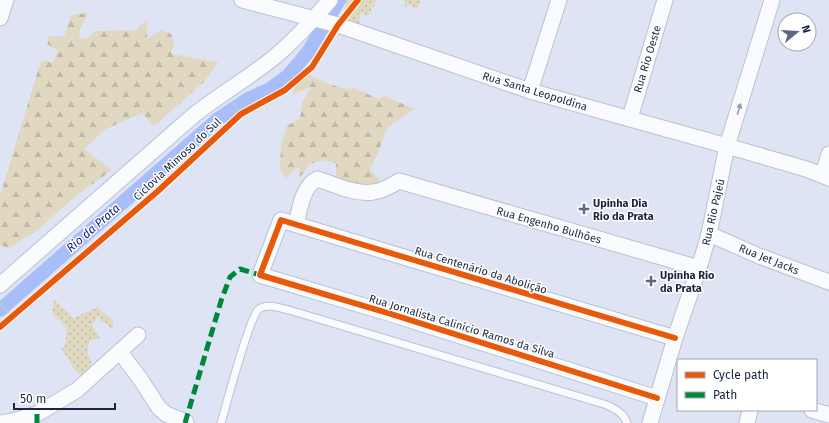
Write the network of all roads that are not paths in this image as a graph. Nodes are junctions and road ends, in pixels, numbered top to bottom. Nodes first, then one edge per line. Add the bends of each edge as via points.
1 (6, 0) edge
2 (242, 0) edge
3 (330, 0) edge
4 (559, 0) edge
5 (665, 0) edge
6 (772, 0) edge
7 (0, 18) edge
8 (317, 20) junction
9 (530, 91) junction
10 (630, 118) junction
11 (728, 146) junction
12 (829, 154) edge
13 (826, 177) edge
14 (296, 224) junction
15 (709, 234) junction
16 (699, 268) junction
17 (260, 275) joint
18 (829, 282) edge
19 (0, 285) edge
20 (138, 335) dead end
21 (674, 338) junction
22 (120, 352) junction
23 (672, 368) edge
24 (657, 398) junction
25 (750, 411) edge
26 (815, 411) edge
27 (829, 415) edge
28 (186, 422) edge
29 (1, 423) edge
30 (221, 423) edge
31 (627, 423) edge
32 (650, 423) edge
33 (747, 423) edge

1 - 7 street
2 - 8 street, Rua Santa Leopoldina
3 - 8 street
4 - 9 street
5 - 10 street, Rua Rio Oeste
11 -> 6 street, Rua Rio Pajeú
8 - 9 street, Rua Santa Leopoldina via 336,24
8 - 19 street via 272,59 216,98 167,138
9 - 10 street, Rua Santa Leopoldina
10 - 11 street, Rua Santa Leopoldina
11 - 13 street, Rua Santa Leopoldina
11 - 15 street, Rua Rio Pajeú
12 - 13 street
14 - 16 street, Rua Engenho Bulhões via 305,193 311,182 317,179 359,192 373,192 399,181
14 - 17 street, Rua Centenário da Abolição via 281,220
14 - 21 street, Rua Centenário da Abolição
15 - 16 street, Rua Rio Pajeú
15 - 18 street, Rua Jet Jacks
16 - 21 street, Rua Rio Pajeú
17 - 24 street, Rua Jornalista Calinício Ramos da Silva
20 - 22 street
21 - 23 street, Rua Rio Pajeú
22 - 28 street via 159,408 166,414
22 - 29 street via 81,387 64,398 37,414
23 - 24 street, Rua Rio Pajeú
24 - 32 street, Rua Rio Pajeú
25 - 33 street
26 - 27 street
30 - 31 lane via 254,314 261,307 270,306 607,405 620,412

